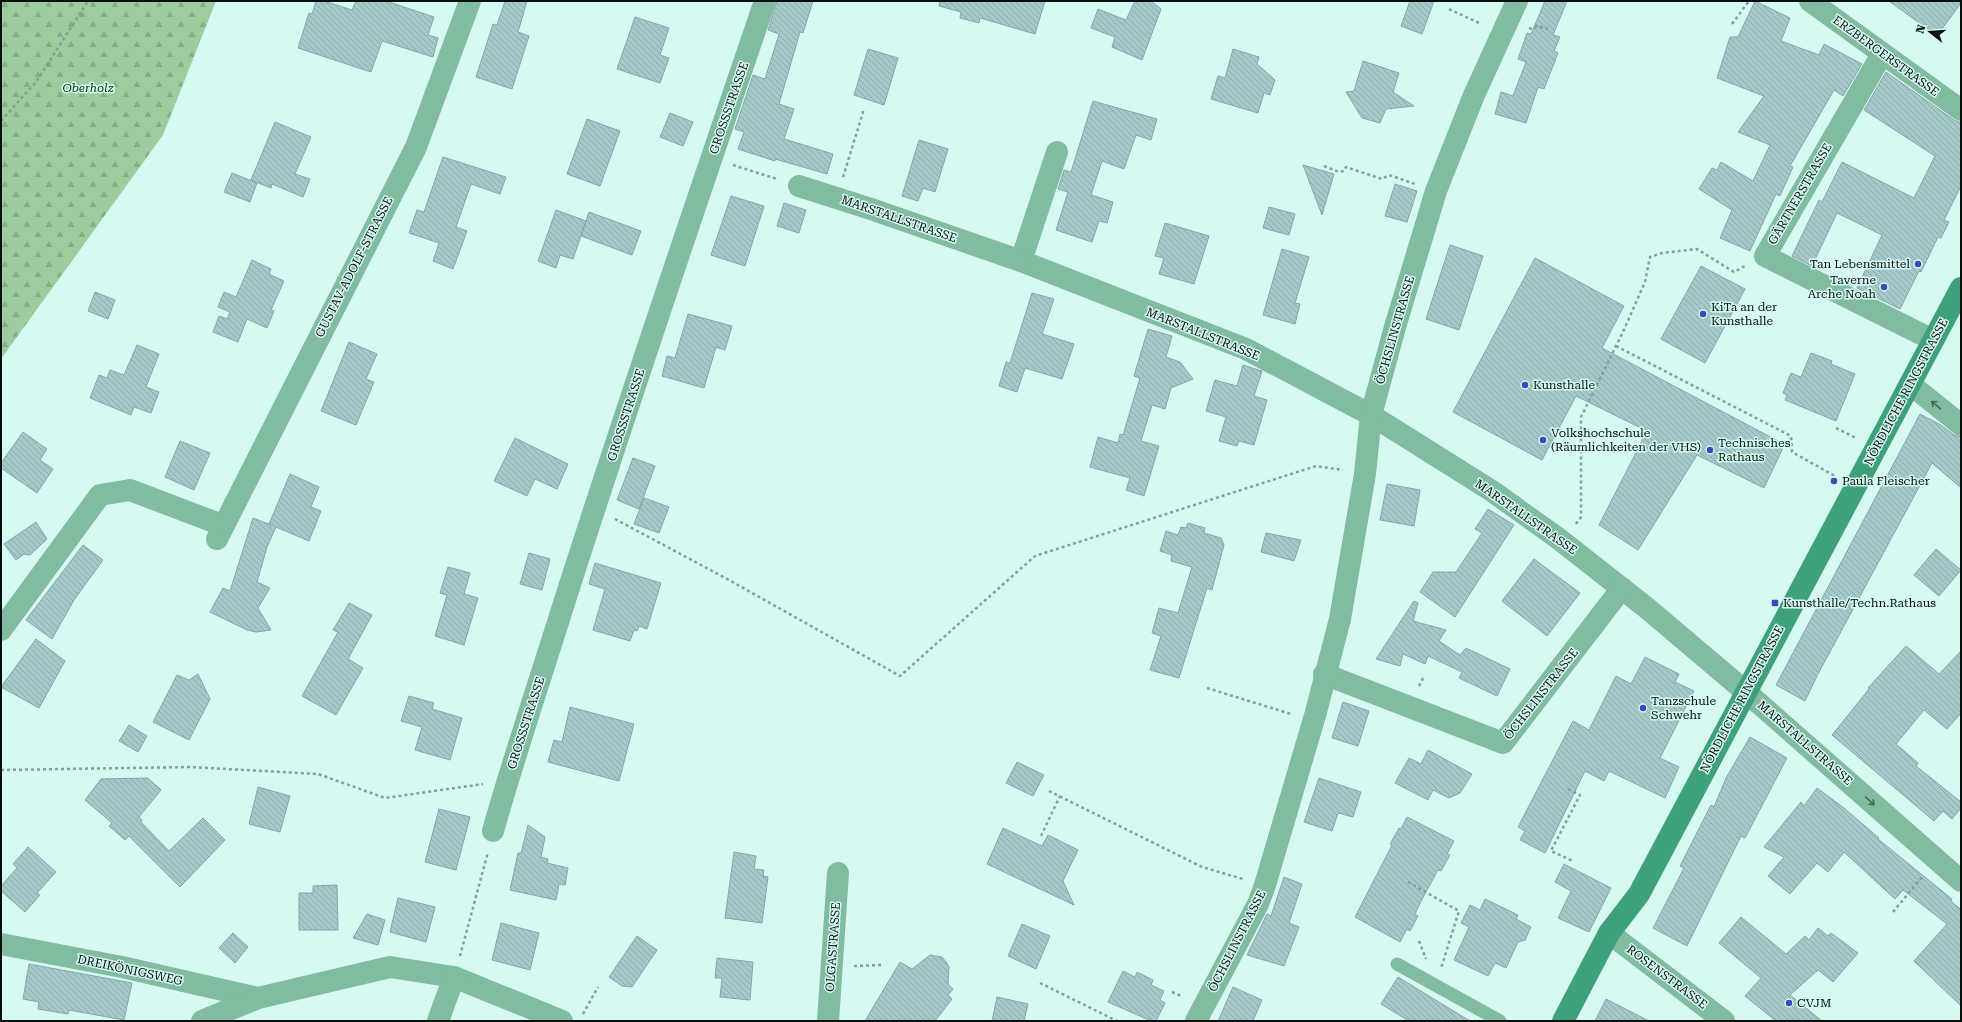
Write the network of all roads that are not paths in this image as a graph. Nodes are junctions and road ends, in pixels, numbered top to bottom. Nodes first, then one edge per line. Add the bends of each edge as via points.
1 (470, 1) edge
2 (765, 1) edge
3 (1516, 1) edge
4 (1810, 1) edge
5 (1882, 54) junction
6 (1961, 110) edge
7 (1057, 152) dead end
8 (799, 186) road end
9 (1021, 261) junction
10 (1961, 288) edge
11 (1933, 340) junction
12 (1910, 384) junction
13 (1371, 415) junction
14 (1961, 426) edge
15 (1622, 588) junction
16 (1, 630) edge
17 (1324, 674) junction
18 (1746, 692) junction
19 (493, 831) road end
20 (838, 873) dead end
21 (1961, 881) edge
22 (1609, 933) junction
23 (1, 944) edge
24 (1397, 964) dead end
25 (454, 977) junction
26 (258, 998) junction
27 (202, 1021) edge
28 (438, 1021) edge
29 (562, 1021) edge
30 (828, 1021) edge
31 (1196, 1021) edge
32 (1500, 1021) edge
33 (1563, 1021) edge
34 (1724, 1021) edge

1 - 16 street, GUSTAV-ADOLF-STRASSE via 416,147 219,532 130,490 100,495
2 - 19 street, GROSSSTRASSE via 595,508
3 - 13 street, ÖCHSLINSTRASSE via 1474,95 1436,191
4 - 5 street, ERZBERGERSTRASSE
5 - 6 street, ERZBERGERSTRASSE
5 - 11 street, GÄRTNERSTRASSE via 1765,256
7 - 9 street
8 - 9 street, MARSTALLSTRASSE
9 - 13 street, MARSTALLSTRASSE via 1246,349
10 - 11 street, NÖRDLICHE RINGSTRASSE
11 - 12 street, NÖRDLICHE RINGSTRASSE
14 -> 12 street
12 - 18 street, NÖRDLICHE RINGSTRASSE
13 - 15 street, MARSTALLSTRASSE via 1492,491
13 - 17 street, ÖCHSLINSTRASSE via 1365,474 1340,620
15 - 17 street, ÖCHSLINSTRASSE via 1503,743
15 - 18 street, MARSTALLSTRASSE
17 - 31 street, ÖCHSLINSTRASSE via 1265,886
18 -> 21 street, MARSTALLSTRASSE
18 - 22 street, NÖRDLICHE RINGSTRASSE via 1639,894
20 - 30 street, OLGASTRASSE
22 - 33 street, NÖRDLICHE RINGSTRASSE
22 - 34 street, ROSENSTRASSE
23 - 26 street, DREIKÖNIGSWEG via 122,967
24 - 32 lane
25 - 26 street via 390,967
25 - 28 street
25 - 29 street
26 - 27 street

